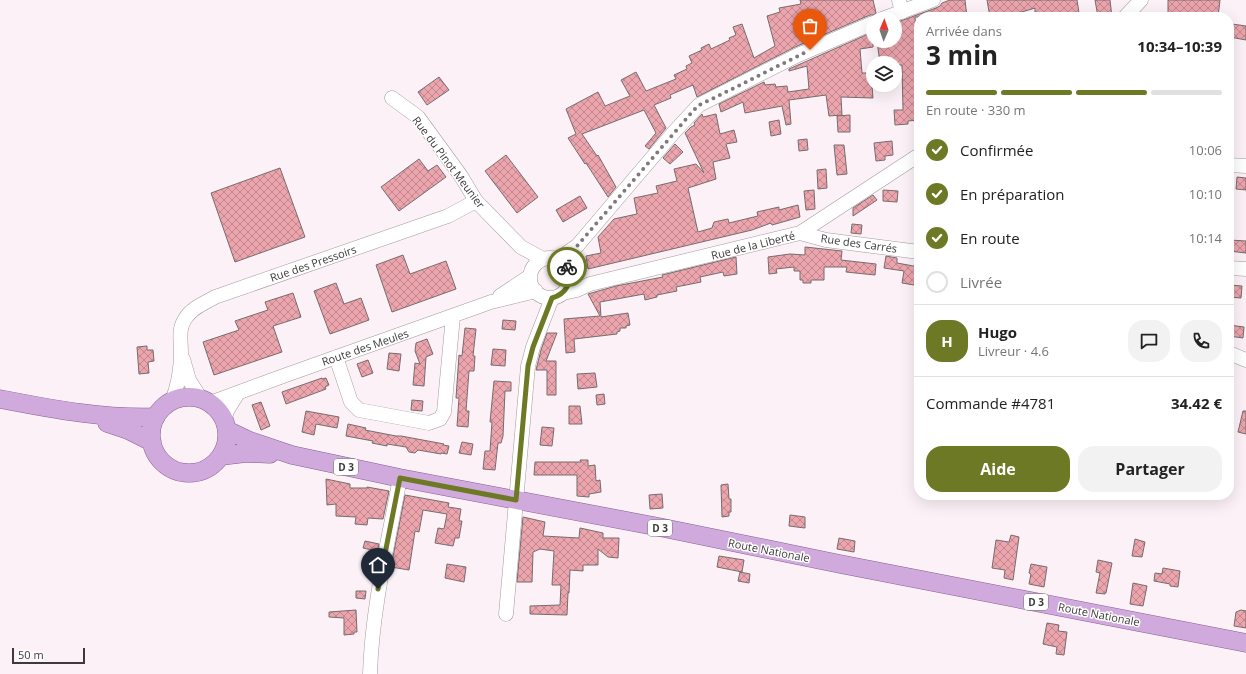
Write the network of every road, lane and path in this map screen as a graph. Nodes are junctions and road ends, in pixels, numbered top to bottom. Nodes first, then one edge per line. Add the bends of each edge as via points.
1 (933, 0) edge
2 (1141, 0) edge
3 (900, 6) edge
4 (892, 12) edge
5 (1130, 12) edge
6 (866, 26) edge
7 (392, 98) dead end
8 (914, 157) edge
9 (1234, 165) edge
10 (1246, 166) edge
11 (476, 201) junction
12 (800, 233) junction
13 (577, 246) junction
14 (521, 247) junction
15 (914, 251) edge
16 (543, 259) junction
17 (558, 259) junction
18 (1234, 268) edge
19 (1246, 269) edge
20 (569, 273) junction
21 (531, 274) junction
22 (590, 284) junction
23 (536, 291) junction
24 (557, 295) junction
25 (491, 302) junction
26 (453, 316) junction
27 (181, 352) junction
28 (1234, 355) edge
29 (336, 357) junction
30 (1246, 360) edge
31 (238, 393) junction
32 (0, 399) edge
33 (172, 401) junction
34 (206, 401) junction
35 (72, 413) junction
36 (156, 417) junction
37 (226, 425) junction
38 (152, 442) junction
39 (292, 455) junction
40 (221, 456) junction
41 (400, 478) junction
42 (516, 500) junction
43 (506, 614) dead end
44 (1246, 643) edge
45 (370, 674) edge

1 - 3 street
2 - 5 street
3 - 4 street
6 - 13 street via 798,56 699,105
7 - 11 street, Rue du Pinot Meunier via 418,117
8 - 12 street, Rue de la Liberté
9 - 10 street
11 - 14 street, Rue du Pinot Meunier
11 - 27 street, Rue des Pressoirs via 448,216 215,297 185,318 180,334
12 - 15 street, Rue des Carrés via 826,240
12 - 22 street, Rue de la Liberté
13 - 17 street
13 - 20 street
14 - 16 street, Rue du Pinot Meunier
14 - 21 street, Rue du Pinot Meunier
16 - 17 street
16 - 21 street via 538,262
17 - 20 street via 564,263
18 - 19 street
20 - 22 street
20 - 24 street via 570,283
21 - 23 street via 532,285
21 - 25 street, Route des Meules
22 - 24 street, Rue de la Liberté
23 - 24 street via 542,296
23 - 25 street, Route des Meules
24 - 42 street via 533,347 528,366
25 - 26 street, Route des Meules
26 - 29 street, Route des Meules
26 - 29 street via 444,412 440,419 429,423 359,410 351,402
27 - 33 street, Rue des Pressoirs via 178,380
27 - 34 street, Rue des Pressoirs via 194,390
28 - 30 street
29 - 31 street, Route des Meules
31 - 34 street, Route des Meules
31 - 37 street via 228,409
32 - 35 main road
33 - 34 main road via 191,397
33 - 36 main road
34 - 37 main road via 218,410
35 - 36 main road via 130,418
35 - 38 main road via 128,430
36 - 38 main road via 152,429
37 - 39 main road, D 3 via 250,441
37 - 40 main road via 227,443
38 - 40 main road via 159,458 166,466 176,471 196,473 206,470
39 - 40 main road, D 3 via 246,453
39 - 41 main road, Route Nationale / D 3
41 - 42 main road, Route Nationale / D 3
41 - 45 street via 378,589
42 - 43 street
42 - 44 main road, Route Nationale / D 3

